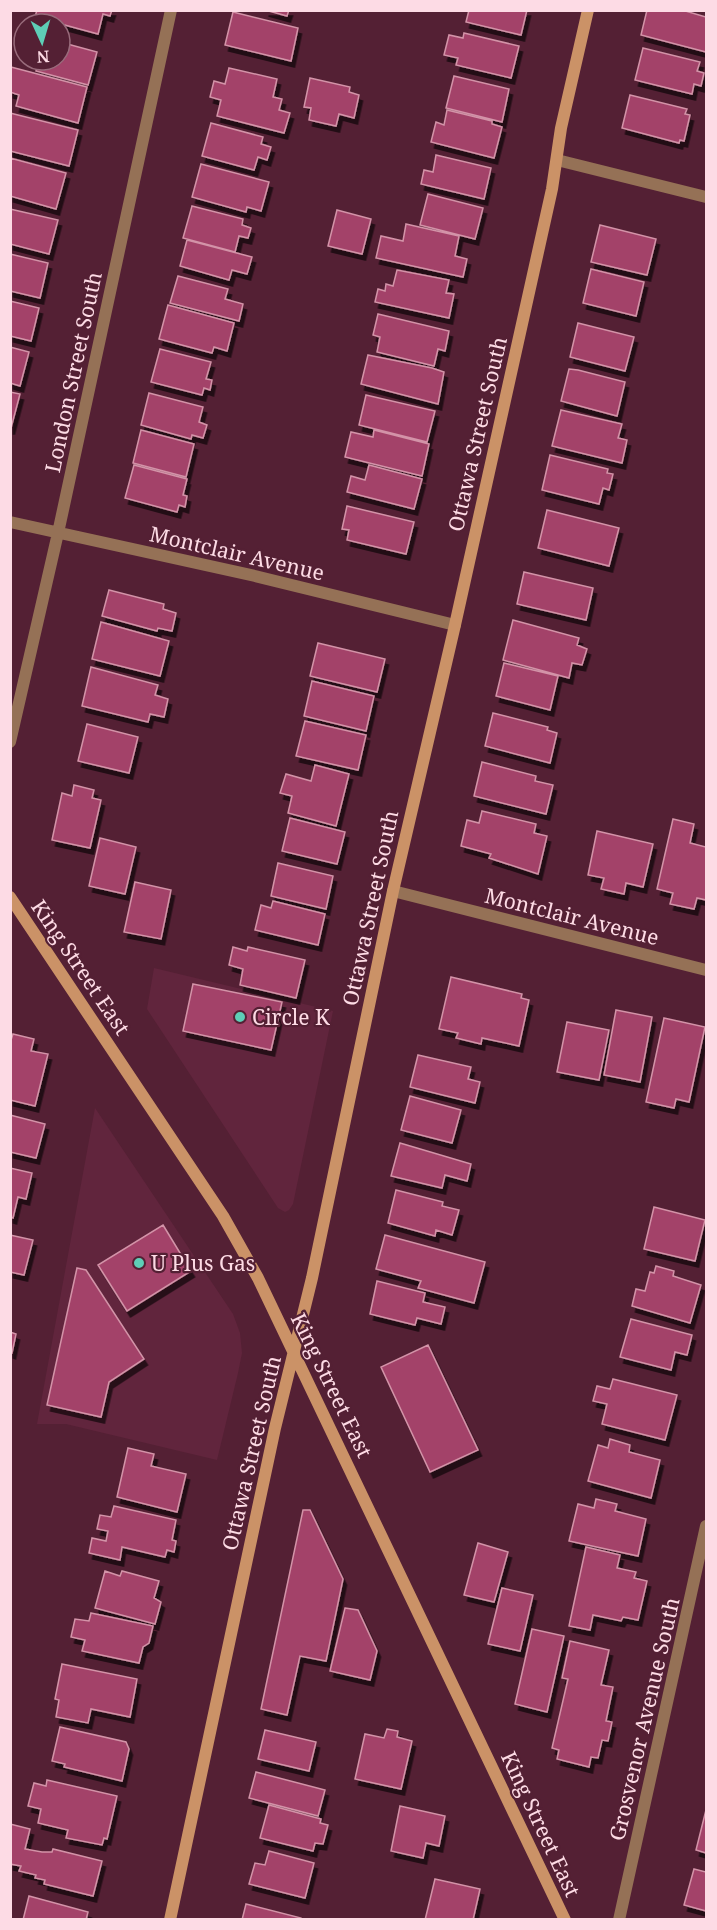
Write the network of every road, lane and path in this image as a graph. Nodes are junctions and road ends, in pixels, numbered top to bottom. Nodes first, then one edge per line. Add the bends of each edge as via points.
1 (171, 10) edge
2 (588, 10) edge
3 (557, 160) junction
4 (706, 197) edge
5 (10, 522) edge
6 (58, 533) junction
7 (455, 625) junction
8 (10, 742) edge
9 (393, 891) junction
10 (10, 897) edge
11 (706, 970) edge
12 (294, 1349) junction
13 (706, 1526) edge
14 (170, 1920) edge
15 (565, 1920) edge
16 (619, 1920) edge

1 - 6 street, London Street South
2 - 3 main road, Ottawa Street South
3 - 4 street
3 - 7 main road, Ottawa Street South
5 - 6 street, Montclair Avenue
6 - 7 street, Montclair Avenue
6 - 8 street, London Street South
7 - 9 main road, Ottawa Street South
9 - 11 street, Montclair Avenue
9 - 12 main road, Ottawa Street South
10 - 12 main road, King Street East via 223,1216
12 - 14 main road, Ottawa Street South
12 - 15 main road, King Street East
13 - 16 street, Grosvenor Avenue South

